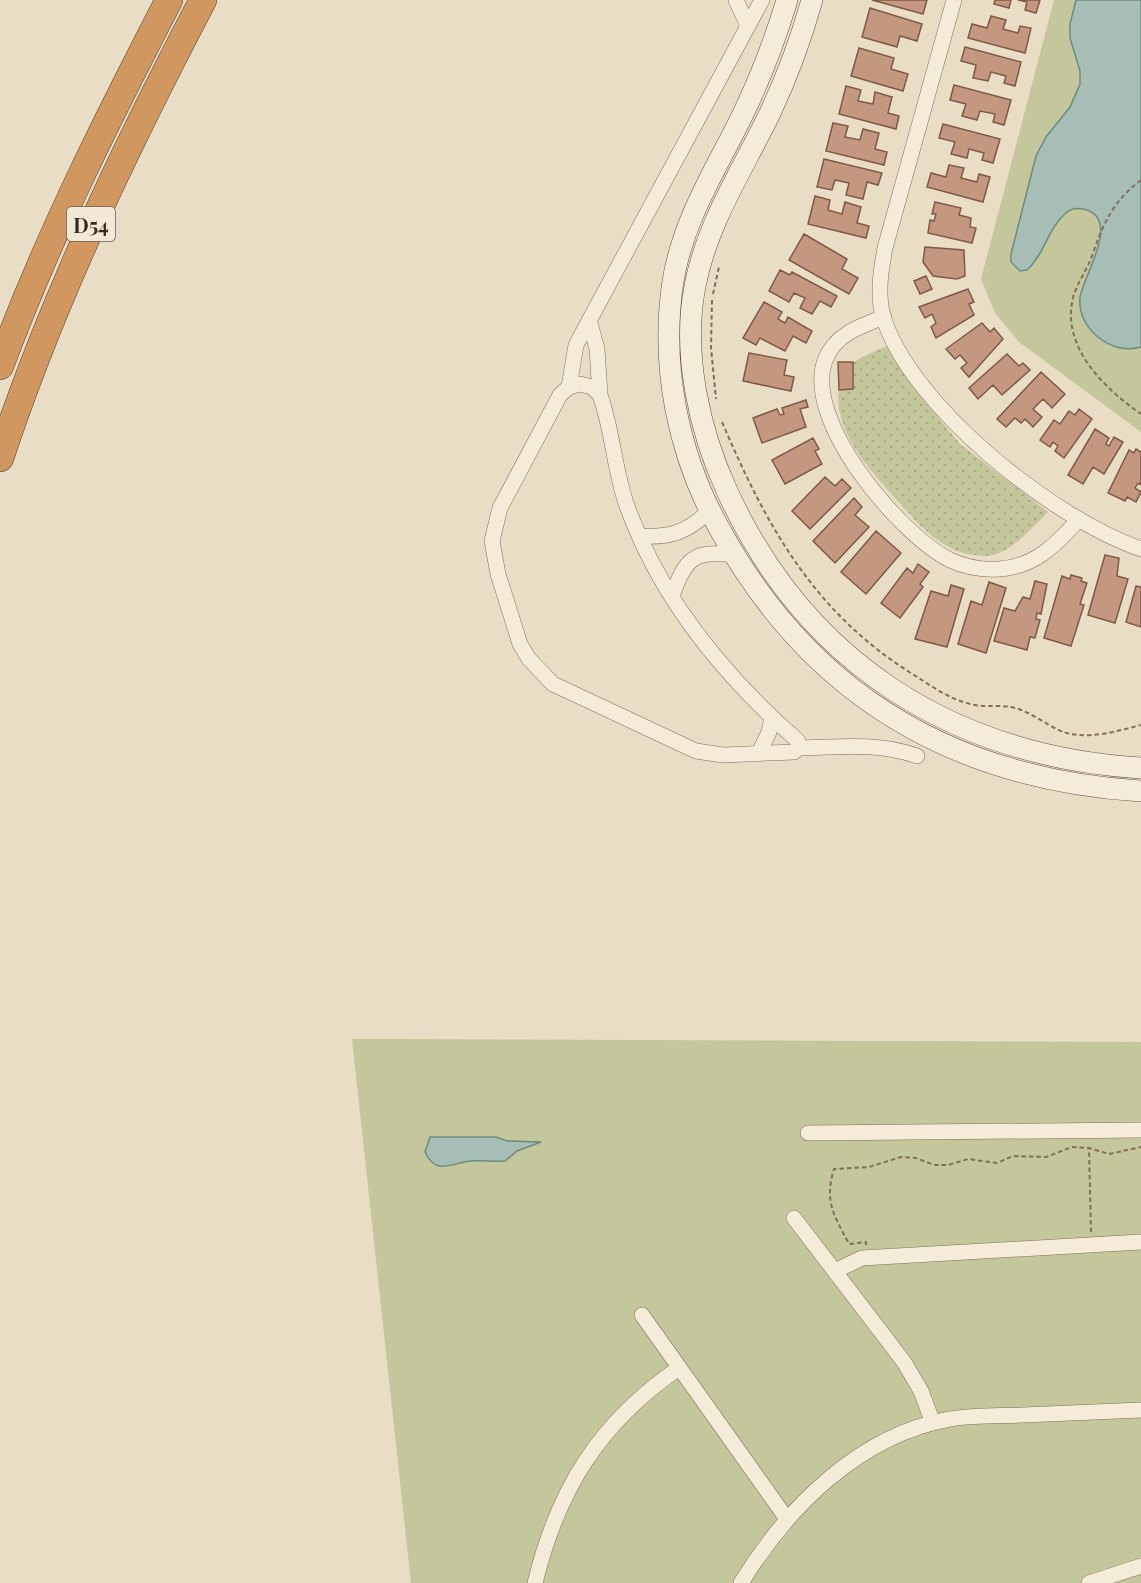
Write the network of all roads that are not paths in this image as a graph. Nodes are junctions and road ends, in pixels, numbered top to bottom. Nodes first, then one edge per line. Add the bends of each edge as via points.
1 (169, 0) edge
2 (203, 0) edge
3 (736, 0) edge
4 (762, 0) edge
5 (787, 0) edge
6 (812, 0) edge
7 (954, 0) edge
8 (748, 26) junction
9 (884, 317) junction
10 (590, 324) junction
11 (0, 366) edge
12 (569, 387) junction
13 (600, 395) junction
14 (0, 458) edge
15 (710, 511) junction
16 (1078, 520) junction
17 (640, 536) junction
18 (1141, 549) edge
19 (734, 555) junction
20 (672, 596) junction
21 (772, 717) junction
22 (799, 748) junction
23 (759, 753) junction
24 (917, 756) dead end
25 (1141, 768) edge
26 (1141, 791) edge
27 (1141, 1130) edge
28 (808, 1132) dead end
29 (794, 1218) dead end
30 (1141, 1242) edge
31 (835, 1271) junction
32 (642, 1315) dead end
33 (679, 1368) junction
34 (1141, 1410) edge
35 (933, 1423) junction
36 (787, 1519) junction
37 (1141, 1566) edge
38 (535, 1583) edge
39 (741, 1583) edge
40 (1089, 1583) edge

1 - 11 highway, D54 via 75,184
2 - 14 highway, D54 via 135,129 83,241 35,356
3 - 8 street
4 - 8 street
5 - 15 street via 758,80 686,228 673,283 669,337 674,399 683,442
6 - 25 street via 784,82 712,228 694,289 695,385 720,477 748,535 788,593 835,645 891,688 951,723 1017,748 1072,760
7 - 9 street via 885,248 880,275
8 - 10 street
9 - 16 street via 911,368 964,430 1018,479
9 - 16 street via 856,328 834,344 826,356 820,382 829,416 849,456 898,519 937,553 983,569 1015,567 1031,561 1058,543
10 - 12 street via 576,345
10 - 13 street via 597,349
12 - 13 street via 592,387
12 - 23 street via 560,395 494,524 493,558 520,644 540,673 553,684 682,746 709,754
13 - 17 street via 618,477
15 - 17 street via 683,532 662,537
15 - 19 street
16 - 18 street
17 - 20 street
19 - 20 street via 705,552 695,557 680,573
19 - 26 street via 768,607 816,660 898,721 1009,770 1069,783
20 - 21 street via 717,660
21 - 22 street via 798,741
21 - 23 street via 770,732
22 - 23 street via 794,752
22 - 24 street via 871,746
27 - 28 street
29 - 31 street
30 - 31 street via 867,1257
31 - 35 street via 913,1376
32 - 33 street
33 - 36 street
33 - 38 street via 639,1398 590,1452 557,1514
34 - 35 street via 969,1417
35 - 36 street via 863,1454 822,1485
36 - 39 street
37 - 40 street

